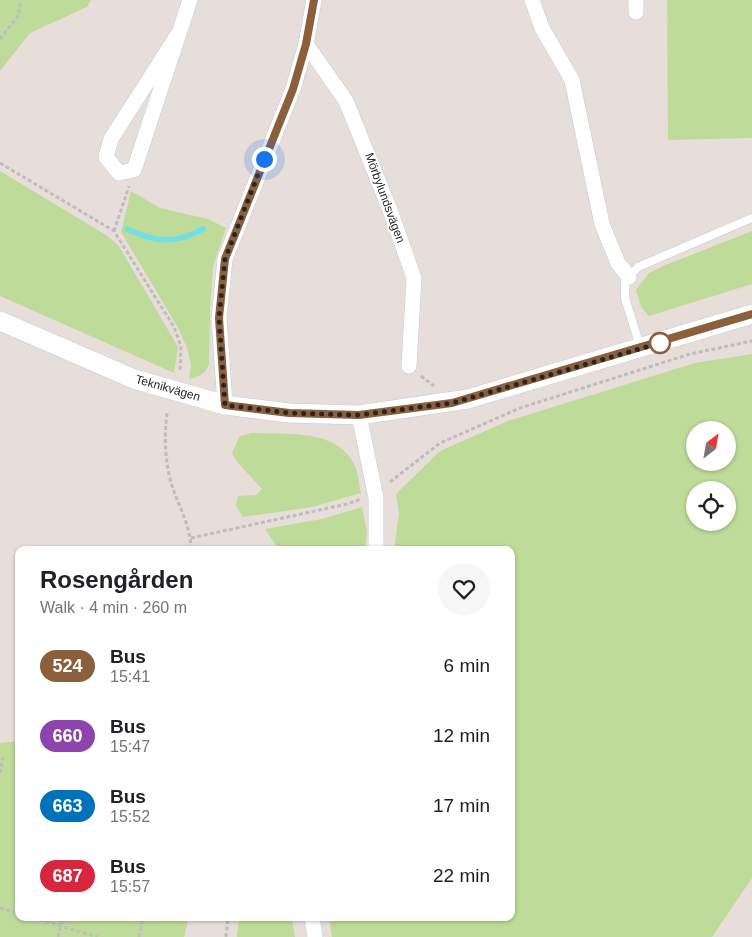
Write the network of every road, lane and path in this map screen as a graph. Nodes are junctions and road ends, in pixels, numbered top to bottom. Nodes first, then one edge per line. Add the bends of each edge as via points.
1 (20, 0) edge
2 (190, 0) edge
3 (314, 0) edge
4 (532, 0) edge
5 (178, 34) junction
6 (0, 38) edge
7 (306, 44) junction
8 (0, 163) edge
9 (134, 170) junction
10 (752, 218) edge
11 (114, 231) junction
12 (628, 278) junction
13 (752, 314) edge
14 (0, 322) edge
15 (752, 341) edge
16 (641, 349) junction
17 (409, 366) joint
18 (180, 372) dead end
19 (452, 403) junction
20 (225, 405) junction
21 (167, 413) dead end
22 (359, 415) junction
23 (390, 482) dead end
24 (363, 498) dead end
25 (191, 538) junction
26 (191, 546) edge
27 (376, 546) edge
28 (3, 757) dead end
29 (0, 773) edge
30 (0, 908) edge
31 (15, 912) edge
32 (45, 921) edge
33 (61, 921) edge
34 (142, 921) edge
35 (228, 921) edge
36 (312, 921) edge
37 (60, 925) junction
38 (58, 937) edge
39 (98, 937) edge
40 (139, 937) edge
41 (226, 937) edge
42 (315, 937) edge

1 - 6 path via 19,14
2 - 5 street
3 - 7 street
4 - 12 street via 542,28 572,80 602,224 618,263
5 - 9 street
5 - 9 street via 111,139 106,157 119,173
7 - 17 street, Mörbylundsvägen via 346,101 414,278
7 - 20 street via 293,89 225,259 219,318
8 - 11 path
9 - 11 path
10 - 12 lane via 638,267
11 - 18 path via 174,327 181,346
12 - 16 lane via 625,298
13 - 16 street, Teknikvägen
14 - 20 street, Teknikvägen via 134,379
15 - 23 path via 690,354 520,408 440,443
16 - 19 street, Teknikvägen
17 - 19 path
19 - 22 street, Teknikvägen
20 - 22 street, Teknikvägen via 289,413
21 - 25 path via 164,442 172,483
22 - 27 street via 376,498
24 - 25 path
25 - 26 path
28 - 29 path
30 - 31 path
32 - 37 path
33 - 37 path
34 - 40 path
35 - 41 path
36 - 42 street
37 - 38 path
37 - 39 path

